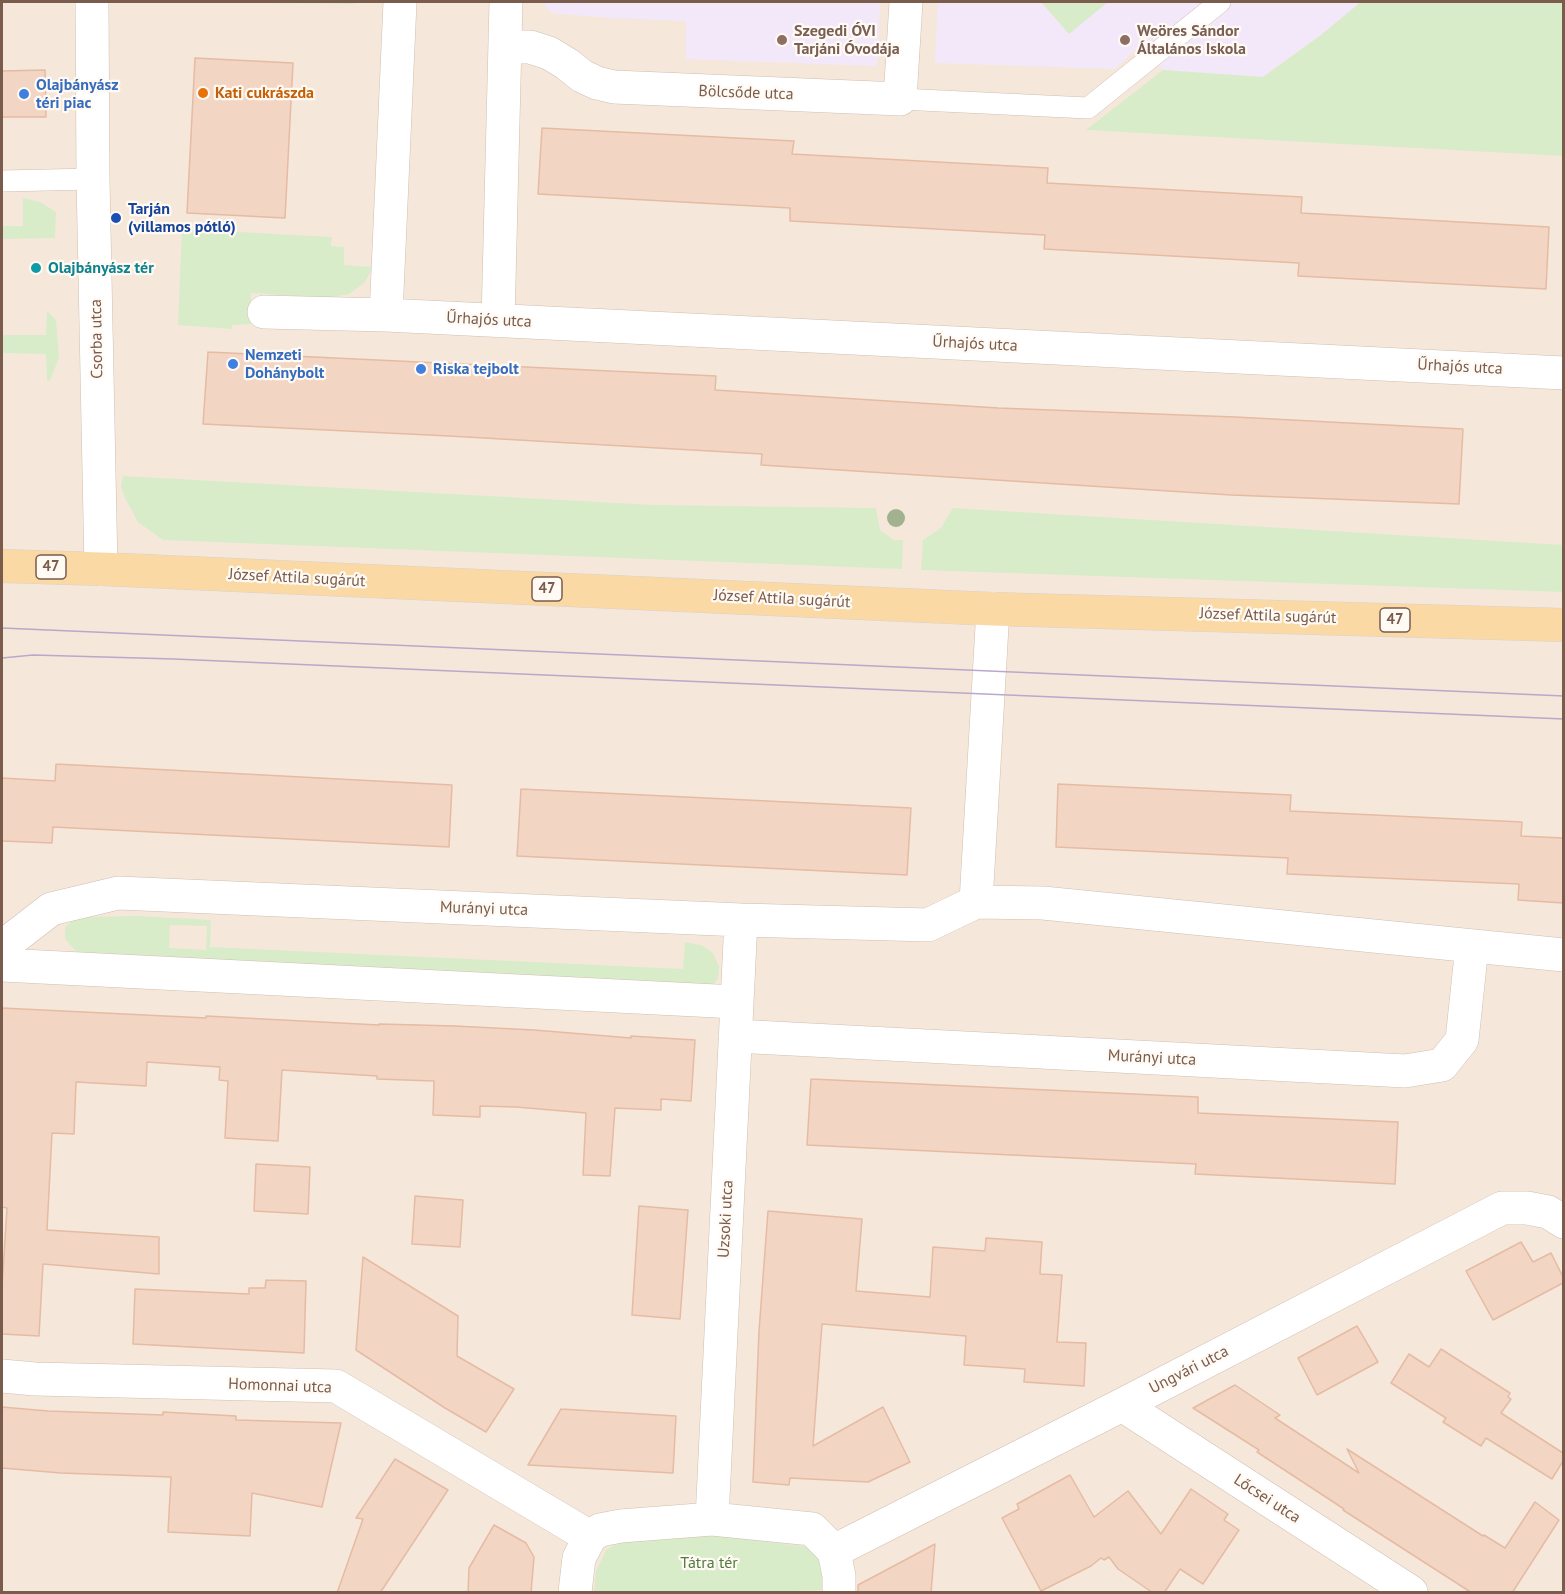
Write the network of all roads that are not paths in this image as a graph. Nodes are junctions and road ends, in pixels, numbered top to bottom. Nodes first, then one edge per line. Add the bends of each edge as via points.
1 (92, 2) edge
2 (400, 2) edge
3 (506, 2) edge
4 (906, 2) edge
5 (1220, 2) edge
6 (505, 47) junction
7 (900, 99) junction
8 (93, 179) junction
9 (2, 181) edge
10 (264, 312) dead end
11 (386, 315) junction
12 (498, 321) junction
13 (1563, 372) edge
14 (2, 566) edge
15 (101, 569) junction
16 (993, 609) junction
17 (1563, 625) edge
18 (976, 902) junction
19 (741, 920) junction
20 (1472, 946) junction
21 (2, 948) edge
22 (1563, 955) edge
23 (2, 965) edge
24 (736, 1002) junction
25 (735, 1036) junction
26 (1556, 1217) edge
27 (2, 1376) edge
28 (1122, 1405) junction
29 (712, 1519) junction
30 (590, 1537) junction
31 (834, 1551) junction
32 (575, 1593) edge
33 (839, 1593) edge
34 (1411, 1593) edge

1 - 8 street, Csorba utca
2 - 11 street
3 - 6 street
4 - 7 street
5 - 7 lane via 1088,108
6 - 7 street, Bölcsőde utca via 530,47 549,53 597,84 614,87
6 - 12 street
8 - 9 lane
8 - 15 street, Csorba utca
10 - 11 street, Űrhajós utca
11 - 12 street, Űrhajós utca
12 - 13 street, Űrhajós utca
14 - 15 main road, József Attila sugárút / 47
15 - 16 main road, József Attila sugárút / 47
16 - 17 main road, József Attila sugárút / 47
16 - 18 street
18 - 19 street, Murányi utca via 928,925
18 - 20 street, Murányi utca via 1043,903
19 - 21 street, Murányi utca via 118,893 51,909
19 - 24 street, Uzsoki utca
20 - 22 street, Murányi utca
20 - 25 street, Murányi utca via 1462,1040 1442,1065 1404,1071
23 - 24 street
24 - 25 street, Uzsoki utca
25 - 29 street, Uzsoki utca
26 - 28 street, Ungvári utca via 1527,1208 1502,1208
27 - 30 street, Homonnai utca via 336,1386
28 - 31 street, Ungvári utca
28 - 34 street, Lőcsei utca
29 - 30 street via 621,1526 600,1530
29 - 31 street via 812,1529
30 - 32 street via 579,1558
31 - 33 street

